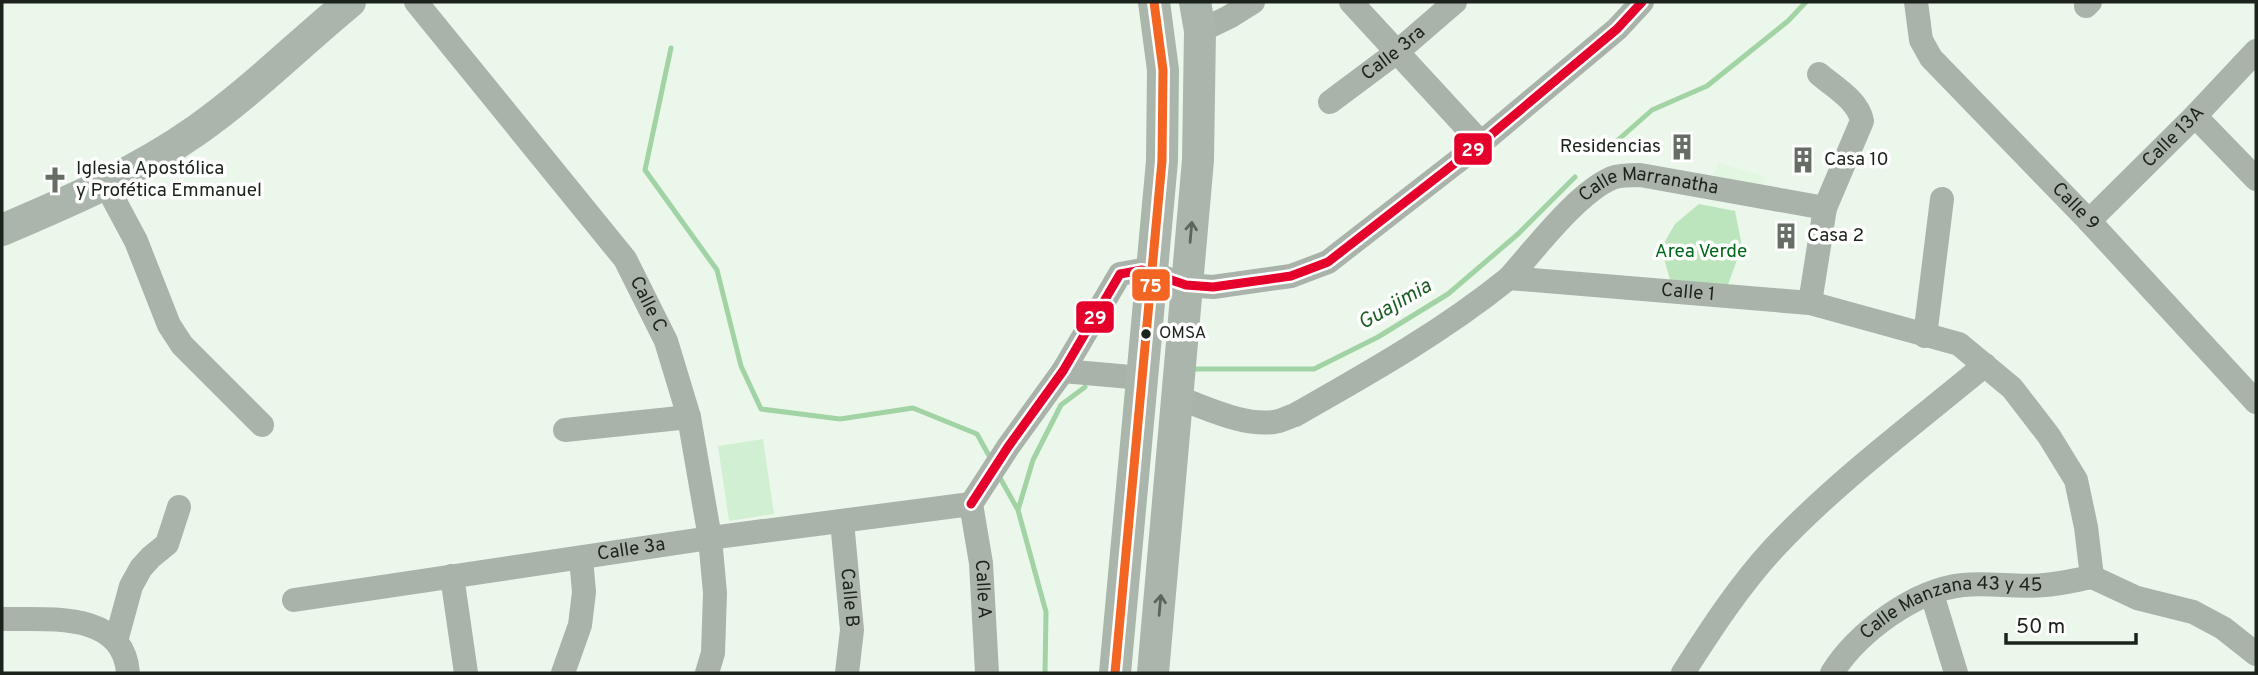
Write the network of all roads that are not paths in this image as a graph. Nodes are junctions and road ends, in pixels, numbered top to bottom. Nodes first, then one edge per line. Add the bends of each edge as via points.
1 (349, 2) edge
2 (416, 2) edge
3 (1154, 2) edge
4 (1252, 2) edge
5 (1351, 2) edge
6 (1455, 2) edge
7 (1642, 2) edge
8 (1916, 2) edge
9 (1198, 17) edge
10 (2256, 51) edge
11 (1397, 52) junction
12 (1819, 74) dead end
13 (1330, 102) dead end
14 (2195, 116) junction
15 (1481, 144) junction
16 (2256, 179) edge
17 (106, 185) junction
18 (1942, 199) dead end
19 (1825, 208) junction
20 (2090, 221) junction
21 (2, 230) edge
22 (1152, 272) junction
23 (1509, 278) junction
24 (1186, 285) junction
25 (1810, 303) junction
26 (1925, 336) junction
27 (1985, 365) junction
28 (1063, 371) junction
29 (1142, 378) junction
30 (1178, 398) junction
31 (2256, 401) edge
32 (690, 417) junction
33 (262, 425) dead end
34 (565, 430) dead end
35 (977, 495) junction
36 (179, 507) dead end
37 (842, 521) junction
38 (710, 538) junction
39 (581, 558) junction
40 (452, 576) junction
41 (2092, 577) junction
42 (1932, 594) junction
43 (294, 600) dead end
44 (2, 619) edge
45 (116, 642) junction
46 (2256, 654) edge
47 (128, 673) edge
48 (466, 673) edge
49 (563, 673) edge
50 (706, 673) edge
51 (847, 673) edge
52 (987, 673) edge
53 (1115, 673) edge
54 (1153, 673) edge
55 (1682, 673) edge
56 (1832, 673) edge
57 (1956, 673) edge

1 - 17 main road via 197,130
2 - 32 street, Calle C via 625,259 666,341
3 - 22 main road via 1163,70 1162,161
4 - 9 street via 1229,17
5 - 11 street
6 - 11 street, Calle 3ra
7 - 15 street via 1617,29
8 - 20 street, Calle 9 via 1921,40 1931,58
24 -> 9 main road via 1198,160
10 - 14 street, Calle 13A
11 - 13 street, Calle 3ra
11 - 15 street
12 - 19 street via 1855,104 1862,121
14 - 16 street
14 - 20 street, Calle 13A
15 - 24 street via 1328,262 1292,276 1213,287
17 - 21 main road
17 - 33 street via 136,241 169,326 182,345
18 - 26 street
19 - 23 street, Calle Marranatha via 1640,175 1615,177 1579,200
19 - 25 street
20 - 31 street, Calle 9
22 - 24 street
22 - 28 street via 1120,274
22 - 29 main road
23 - 25 street, Calle 1
23 - 30 street via 1413,348 1295,415 1274,422 1252,421
24 - 30 main road
25 - 26 street, Calle 1
26 - 27 street, Calle 1 via 1959,344
27 - 41 street, Calle 1 via 2012,388 2076,480
27 - 55 street via 1875,453 1775,547 1726,605
28 - 29 street
28 - 35 street
29 - 53 main road
54 -> 30 main road
32 - 34 street
32 - 38 street, Calle C
35 - 37 street, Calle 3a
35 - 52 street, Calle A
36 - 45 street via 167,544 141,568 131,586
37 - 38 street, Calle 3a
37 - 51 street, Calle B via 852,630
38 - 39 street, Calle 3a
38 - 50 street, Calle C via 715,593 713,653
39 - 40 street, Calle 3a
39 - 49 street via 584,592 580,625
40 - 43 street, Calle 3a
40 - 48 street
41 - 42 street, Calle Manzana 43 y 45 via 2042,586 1960,585
41 - 46 street via 2137,598 2193,612
42 - 56 street, Calle Manzana 43 y 45 via 1881,622
42 - 57 street
44 - 45 street via 68,620 98,627
45 - 47 street via 127,660

